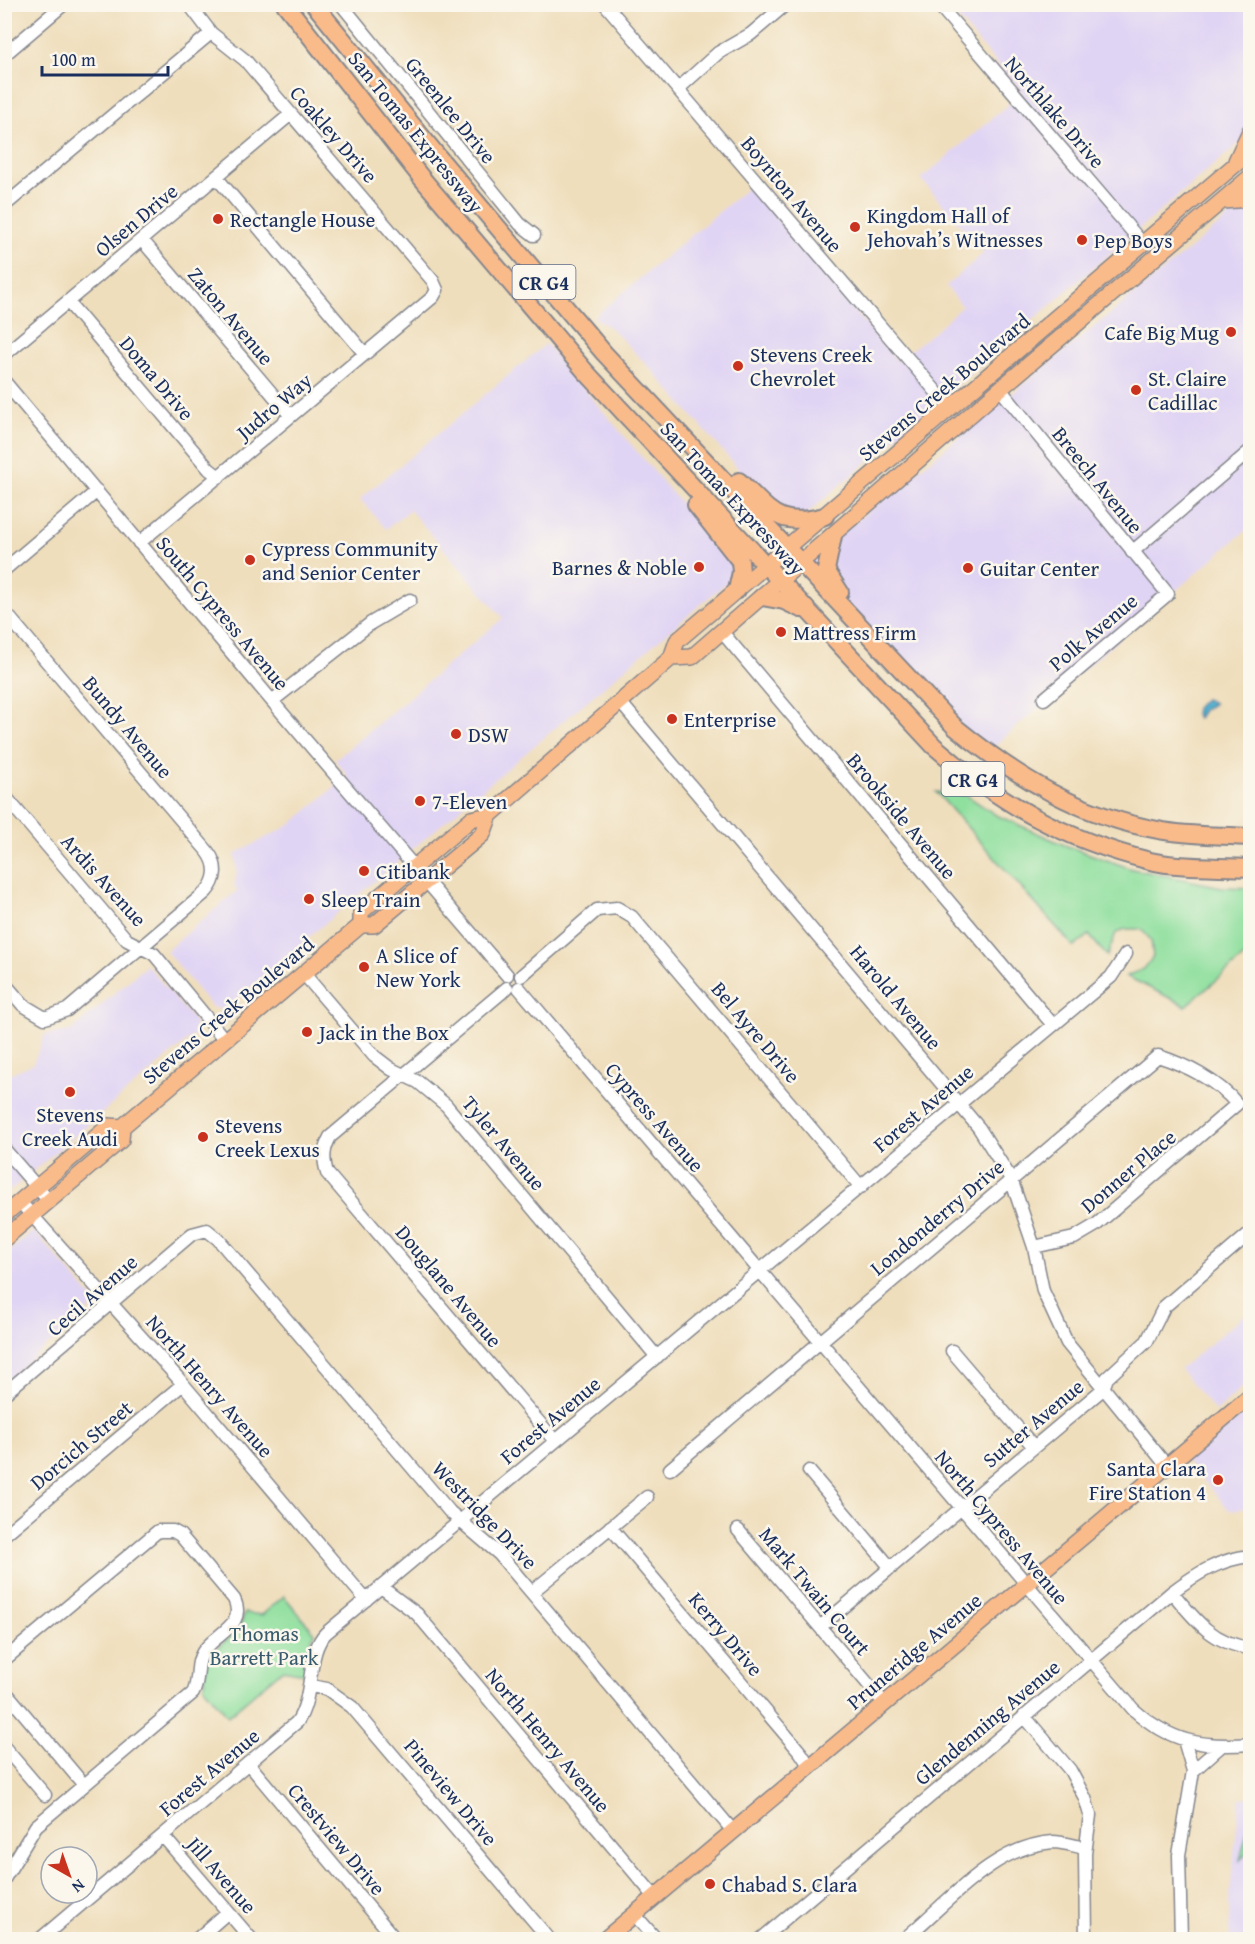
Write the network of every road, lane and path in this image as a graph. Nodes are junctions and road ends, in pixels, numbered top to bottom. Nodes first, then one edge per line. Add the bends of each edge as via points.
1 (64, 4) edge
2 (189, 4) edge
3 (285, 4) edge
4 (314, 4) edge
5 (341, 4) edge
6 (605, 4) edge
7 (786, 4) edge
8 (938, 4) edge
9 (211, 33) junction
10 (4, 55) edge
11 (678, 88) junction
12 (291, 114) junction
13 (1251, 131) edge
14 (1251, 152) edge
15 (1233, 167) junction
16 (1251, 177) edge
17 (217, 178) junction
18 (1251, 199) edge
19 (1222, 201) junction
20 (4, 206) edge
21 (534, 235) dead end
22 (142, 240) junction
23 (1143, 244) junction
24 (1132, 278) junction
25 (433, 297) joint
26 (68, 302) junction
27 (365, 354) junction
28 (4, 355) edge
29 (1010, 358) junction
30 (4, 381) edge
31 (1000, 389) junction
32 (951, 408) junction
33 (291, 416) junction
34 (944, 437) junction
35 (690, 443) junction
36 (1251, 451) edge
37 (681, 475) junction
38 (219, 477) junction
39 (97, 491) junction
40 (825, 516) junction
41 (833, 536) junction
42 (139, 543) junction
43 (788, 547) junction
44 (1132, 552) junction
45 (802, 563) junction
46 (765, 566) junction
47 (4, 570) edge
48 (780, 582) junction
49 (737, 590) junction
50 (1167, 594) joint
51 (762, 597) junction
52 (410, 600) dead end
53 (4, 611) edge
54 (811, 617) junction
55 (722, 632) junction
56 (881, 648) junction
57 (671, 658) junction
58 (1044, 699) dead end
59 (272, 701) junction
60 (621, 703) junction
61 (4, 795) edge
62 (490, 815) junction
63 (1251, 837) edge
64 (414, 867) junction
65 (1251, 868) edge
66 (427, 882) junction
67 (361, 924) junction
68 (142, 947) junction
69 (1126, 954) dead end
70 (304, 974) junction
71 (513, 982) junction
72 (4, 983) edge
73 (1053, 1025) junction
74 (225, 1040) junction
75 (404, 1074) junction
76 (959, 1102) junction
77 (1237, 1104) joint
78 (122, 1127) junction
79 (4, 1149) edge
80 (1011, 1179) junction
81 (37, 1187) junction
82 (861, 1187) junction
83 (49, 1201) junction
84 (20, 1202) junction
85 (4, 1215) edge
86 (32, 1215) junction
87 (207, 1230) joint
88 (1251, 1233) edge
89 (4, 1239) edge
90 (1034, 1246) junction
91 (761, 1270) junction
92 (111, 1305) junction
93 (819, 1341) junction
94 (952, 1351) dead end
95 (657, 1357) junction
96 (183, 1384) junction
97 (1103, 1389) junction
98 (4, 1395) edge
99 (1251, 1395) edge
100 (555, 1441) junction
101 (1034, 1448) junction
102 (1167, 1466) junction
103 (670, 1469) dead end
104 (809, 1471) dead end
105 (647, 1497) dead end
106 (961, 1509) junction
107 (461, 1521) junction
108 (610, 1527) junction
109 (738, 1530) dead end
110 (4, 1535) edge
111 (1251, 1556) edge
112 (891, 1568) junction
113 (1025, 1585) junction
114 (381, 1587) junction
115 (532, 1592) junction
116 (1172, 1592) junction
117 (366, 1600) junction
118 (820, 1627) junction
119 (1251, 1648) edge
120 (4, 1660) edge
121 (1090, 1661) junction
122 (311, 1686) junction
123 (4, 1690) edge
124 (885, 1704) junction
125 (1024, 1716) junction
126 (1185, 1740) junction
127 (1251, 1744) edge
128 (1221, 1746) junction
129 (4, 1747) edge
130 (248, 1763) junction
131 (810, 1767) junction
132 (1193, 1771) junction
133 (84, 1785) junction
134 (45, 1795) dead end
135 (733, 1831) junction
136 (163, 1836) junction
137 (1085, 1848) junction
138 (4, 1880) edge
139 (655, 1897) junction
140 (228, 1912) junction
141 (634, 1914) junction
142 (39, 1940) edge
143 (196, 1940) edge
144 (252, 1940) edge
145 (396, 1940) edge
146 (550, 1940) edge
147 (604, 1940) edge
148 (657, 1940) edge
149 (760, 1940) edge
150 (903, 1940) edge
151 (1086, 1940) edge
152 (1181, 1940) edge

1 - 10 street
2 - 9 street, Coakley Drive
3 - 37 highway, San Tomas Expressway / CR G4 via 420,176 585,370
4 - 35 highway, San Tomas Expressway / CR G4 via 597,344
5 - 21 street, Greenlee Drive via 497,197
6 - 11 street, Boynton Avenue
7 - 11 street via 750,34 718,53
8 - 23 street, Northlake Drive
9 - 12 street, Coakley Drive via 245,60
9 - 20 street
11 - 32 street, Boynton Avenue
12 - 17 street, Olsen Drive
12 - 25 street, Coakley Drive via 433,281 437,290
13 - 15 main road
14 - 15 main road, Stevens Creek Boulevard
15 - 23 main road, Stevens Creek Boulevard
16 - 19 main road, Stevens Creek Boulevard
17 - 22 street, Olsen Drive
17 - 27 street
18 - 19 main road
19 - 24 main road, Stevens Creek Boulevard
22 - 26 street, Olsen Drive
22 - 33 street, Zaton Avenue
23 - 24 main road via 1143,256 1134,266
23 - 29 main road, Stevens Creek Boulevard
24 - 31 main road, Stevens Creek Boulevard
25 - 27 street, Judro Way
26 - 28 street, Olsen Drive
26 - 38 street, Doma Drive
27 - 33 street, Judro Way
29 - 31 main road via 1009,370 999,381
29 - 32 main road, Stevens Creek Boulevard
30 - 39 street, South Cypress Avenue
31 - 34 main road, Stevens Creek Boulevard
31 - 44 street, Breech Avenue
32 - 34 main road via 952,418
32 - 40 main road, Stevens Creek Boulevard
33 - 38 street, Judro Way
34 - 41 main road, Stevens Creek Boulevard
35 - 40 highway via 723,466 776,516 799,521
35 - 43 highway, San Tomas Expressway / CR G4
36 - 44 street
37 - 46 highway, San Tomas Expressway / CR G4
37 - 49 highway via 689,496 740,561
38 - 42 street, Judro Way
39 - 42 street, South Cypress Avenue
39 - 47 street
40 - 43 main road, Stevens Creek Boulevard
41 - 45 main road, Stevens Creek Boulevard
41 - 56 highway via 826,570
42 - 59 street, South Cypress Avenue
43 - 45 highway, San Tomas Expressway / CR G4
43 - 46 main road, Stevens Creek Boulevard
44 - 50 street, Breech Avenue
45 - 48 main road, Stevens Creek Boulevard
45 - 56 highway, San Tomas Expressway / CR G4
46 - 48 highway, San Tomas Expressway / CR G4
46 - 49 main road, Stevens Creek Boulevard
48 - 51 main road, Stevens Creek Boulevard
48 - 54 highway, San Tomas Expressway / CR G4
49 - 57 main road, Stevens Creek Boulevard via 677,641
50 - 58 street, Polk Avenue
51 - 54 highway via 784,601
51 - 55 main road, Stevens Creek Boulevard
52 - 59 street via 371,622
53 - 68 street, Bundy Avenue via 214,861 213,883 206,892
54 - 65 highway, San Tomas Expressway / CR G4 via 934,746 975,781 1026,815 1081,839 1152,861
55 - 57 main road, Stevens Creek Boulevard via 692,657
55 - 73 street, Brookside Avenue
56 - 63 highway, San Tomas Expressway / CR G4 via 955,727 1041,789 1091,812 1159,831
57 - 60 main road, Stevens Creek Boulevard
59 - 64 street, South Cypress Avenue
60 - 62 main road, Stevens Creek Boulevard
60 - 76 street, Harold Avenue
61 - 68 street, Ardis Avenue via 127,939
62 - 64 main road, Stevens Creek Boulevard via 471,819
62 - 66 main road, Stevens Creek Boulevard via 483,834
64 - 66 street
64 - 67 main road, Stevens Creek Boulevard via 361,912
66 - 67 main road, Stevens Creek Boulevard via 374,925
66 - 71 street
67 - 70 main road, Stevens Creek Boulevard
68 - 72 street via 67,1010 45,1018 23,1005
68 - 74 street, Ardis Avenue via 154,954
69 - 73 street, Forest Avenue via 1111,977
70 - 74 main road, Stevens Creek Boulevard
70 - 75 street, Tyler Avenue via 374,1056
71 - 75 street
71 - 82 street, Bel Ayre Drive via 597,910 617,908 633,917
71 - 91 street, Cypress Avenue
73 - 76 street, Forest Avenue
74 - 78 main road, Stevens Creek Boulevard
75 - 95 street, Tyler Avenue via 446,1105
75 - 100 street, Douglane Avenue via 330,1137 324,1153 327,1173
76 - 80 street, Harold Avenue
76 - 82 street, Forest Avenue
77 - 80 street, Londonderry Drive via 1203,1076 1158,1056
77 - 90 street, Donner Place via 1096,1225 1074,1238
78 - 81 main road, Stevens Creek Boulevard via 109,1126
78 - 83 main road, Stevens Creek Boulevard via 121,1140
79 - 81 street
80 - 90 street, Harold Avenue
80 - 93 street, Londonderry Drive
81 - 83 street
81 - 84 main road, Stevens Creek Boulevard
82 - 91 street, Forest Avenue
83 - 86 main road, Stevens Creek Boulevard
84 - 85 main road, Stevens Creek Boulevard
84 - 86 street, North Henry Avenue
86 - 89 main road, Stevens Creek Boulevard
86 - 92 street, North Henry Avenue
87 - 92 street, Cecil Avenue via 192,1234
87 - 107 street, Westridge Drive
88 - 97 street, Sutter Avenue via 1164,1306 1147,1341 1107,1378
90 - 97 street, Harold Avenue via 1043,1291 1067,1343
91 - 93 street, North Cypress Avenue
91 - 95 street, Forest Avenue
92 - 96 street, North Henry Avenue
92 - 98 street, Cecil Avenue
93 - 103 street, Londonderry Drive
93 - 106 street, North Cypress Avenue
94 - 101 street
95 - 100 street, Forest Avenue
96 - 110 street, Dorcich Street
96 - 117 street, North Henry Avenue
97 - 101 street, Sutter Avenue
97 - 102 street, Harold Avenue
99 - 102 main road, Pruneridge Avenue
100 - 107 street, Forest Avenue
101 - 106 street, Sutter Avenue
102 - 113 main road, Pruneridge Avenue
104 - 112 street
105 - 108 street
106 - 112 street, Sutter Avenue
106 - 113 street, North Cypress Avenue
107 - 114 street, Forest Avenue
107 - 115 street, Westridge Drive via 499,1554
108 - 115 street
108 - 131 street, Kerry Drive via 800,1750
109 - 118 street, Mark Twain Court
111 - 116 street, Glendenning Avenue via 1218,1564
112 - 118 street, Sutter Avenue
113 - 121 street, North Cypress Avenue
113 - 124 main road, Pruneridge Avenue
114 - 117 street, Forest Avenue
114 - 139 street, North Henry Avenue via 417,1614
115 - 135 street, Westridge Drive
116 - 119 street via 1210,1635 1231,1645
116 - 121 street, Glendenning Avenue
117 - 122 street, Forest Avenue via 318,1642
118 - 124 street, Mark Twain Court
120 - 133 street via 158,1531 180,1535 234,1599 236,1618 202,1653 193,1693
121 - 125 street, Glendenning Avenue
121 - 126 street, North Cypress Avenue via 1146,1720
122 - 130 street, Forest Avenue via 307,1705 297,1722
122 - 146 street, Pineview Drive via 327,1689 352,1707
123 - 133 street
124 - 131 main road, Pruneridge Avenue
125 - 137 street via 1079,1784 1090,1815
125 - 149 street, Glendenning Avenue
126 - 128 street, North Cypress Avenue
126 - 132 street
127 - 128 street, North Cypress Avenue
128 - 132 street
129 - 134 street
130 - 136 street, Forest Avenue
130 - 145 street, Crestview Drive
131 - 135 main road, Pruneridge Avenue
132 - 152 street via 1179,1855
133 - 138 street via 36,1826
135 - 139 main road, Pruneridge Avenue
136 - 140 street, Jill Avenue
136 - 142 street, Forest Avenue
137 - 150 street via 1055,1842 1023,1847 989,1866
137 - 151 street
139 - 141 main road, Pruneridge Avenue
140 - 143 street
140 - 144 street, Jill Avenue
141 - 147 main road, Pruneridge Avenue
141 - 148 street

